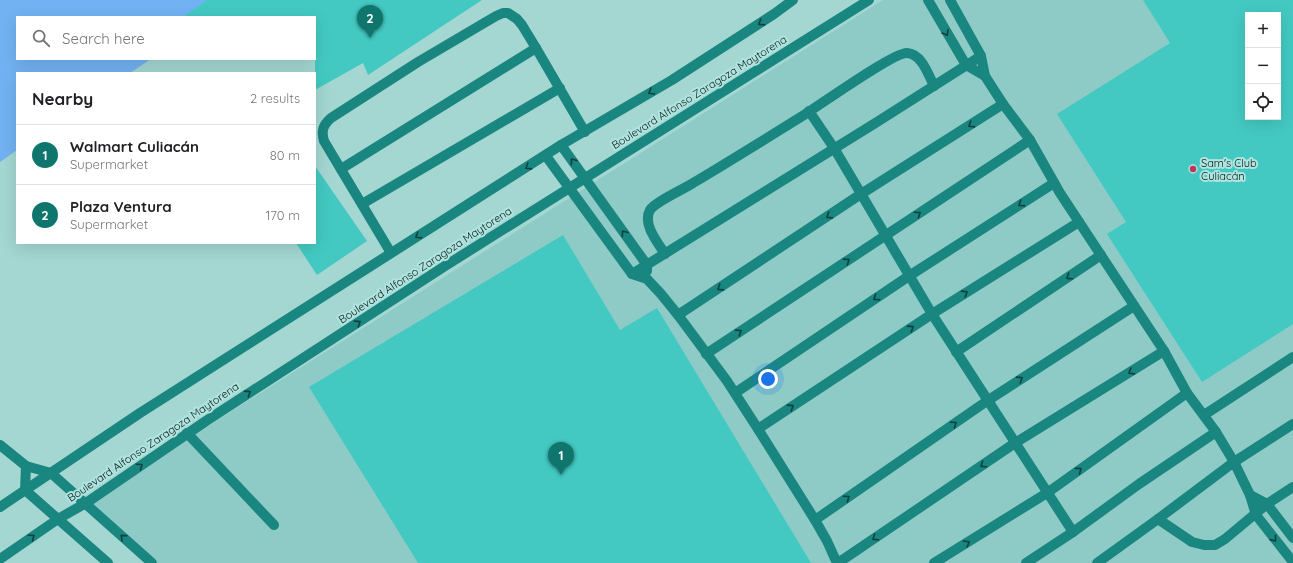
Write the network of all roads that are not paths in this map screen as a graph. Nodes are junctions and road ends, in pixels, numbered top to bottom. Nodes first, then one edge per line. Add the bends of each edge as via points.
1 (793, 0) edge
2 (869, 0) edge
3 (928, 0) edge
4 (950, 0) edge
5 (536, 48) junction
6 (981, 56) junction
7 (966, 65) junction
8 (985, 76) junction
9 (934, 86) junction
10 (560, 88) junction
11 (1004, 104) junction
12 (810, 111) junction
13 (584, 132) junction
14 (1030, 140) junction
15 (561, 145) junction
16 (834, 148) junction
17 (546, 156) junction
18 (341, 169) junction
19 (585, 178) junction
20 (1054, 183) junction
21 (568, 188) junction
22 (861, 194) junction
23 (362, 204) junction
24 (1079, 222) junction
25 (885, 236) junction
26 (390, 253) junction
27 (665, 254) junction
28 (1101, 255) junction
29 (647, 265) junction
30 (632, 274) junction
31 (909, 276) junction
32 (647, 279) junction
33 (1134, 306) junction
34 (932, 314) junction
35 (678, 315) junction
36 (1164, 351) junction
37 (956, 352) junction
38 (706, 354) junction
39 (1293, 357) edge
40 (1187, 392) junction
41 (735, 393) junction
42 (987, 401) junction
43 (1204, 415) junction
44 (1293, 424) edge
45 (758, 429) junction
46 (1216, 432) junction
47 (188, 433) junction
48 (1015, 443) junction
49 (0, 445) edge
50 (1234, 462) junction
51 (26, 466) junction
52 (51, 473) junction
53 (1293, 487) edge
54 (25, 490) junction
55 (1047, 493) junction
56 (1250, 495) junction
57 (86, 503) junction
58 (1267, 504) junction
59 (0, 508) edge
60 (1256, 515) junction
61 (58, 519) junction
62 (1158, 519) junction
63 (815, 520) junction
64 (274, 525) dead end
65 (1073, 532) junction
66 (1293, 538) edge
67 (0, 559) edge
68 (1293, 562) edge
69 (108, 563) edge
70 (152, 563) edge
71 (837, 563) edge
72 (934, 563) edge
73 (1026, 563) edge
74 (1096, 563) edge

1 -> 13 street via 672,80
2 - 19 street, Boulevard Alfonso Zaragoza Maytorena
3 -> 7 street
4 - 6 street
5 - 10 street
5 - 18 street
5 - 18 street via 517,20 508,13 503,13 418,62 326,123 322,133 324,141
6 - 7 street
6 - 8 street
7 - 8 street
7 - 9 street
8 - 11 street
9 - 12 street via 918,57 900,53
9 - 16 street
10 - 13 street
10 - 23 street
11 - 14 street
11 -> 22 street
12 - 16 street
12 - 27 street via 650,209 648,216 651,231
13 - 15 street
14 - 20 street
25 -> 14 street
15 - 17 street
19 -> 15 street
16 - 22 street
16 - 27 street
17 - 21 street
17 -> 26 street
18 - 23 street
19 - 21 street, Boulevard Alfonso Zaragoza Maytorena
29 -> 19 street
20 - 24 street
20 -> 31 street
21 - 30 street
47 -> 21 street, Boulevard Alfonso Zaragoza Maytorena
22 - 25 street
22 -> 35 street
23 - 26 street
24 - 28 street
34 -> 24 street
25 - 31 street
38 -> 25 street
26 - 52 street
27 - 29 street
28 - 33 street
28 -> 37 street
29 - 30 street
29 - 32 street
30 - 32 street
31 - 34 street
31 -> 41 street
32 - 35 street
33 - 36 street
42 -> 33 street
34 - 37 street
45 -> 34 street
35 - 38 street
36 - 40 street
36 -> 48 street
37 - 42 street
38 - 41 street
39 - 43 street
40 - 43 street
55 -> 40 street
41 - 45 street
42 - 48 street
63 -> 42 street
43 - 46 street
44 - 50 street
45 - 63 street
46 - 50 street
46 - 65 street
57 -> 47 street, Boulevard Alfonso Zaragoza Maytorena
47 - 64 street
48 - 55 street
48 -> 71 street
49 - 51 street
50 - 56 street
50 - 62 street
51 - 52 street
51 - 54 street
52 - 54 street
52 - 57 street
53 - 58 street
54 - 59 street
54 - 61 street
55 - 65 street
72 -> 55 street
56 - 58 street
56 - 60 street
57 - 61 street, Boulevard Alfonso Zaragoza Maytorena
70 -> 57 street
58 - 60 street
58 - 66 street
60 - 62 street via 1215,545 1192,542
60 -> 68 street
67 -> 61 street, Boulevard Alfonso Zaragoza Maytorena
61 - 69 street
62 - 74 street
63 - 71 street
65 - 73 street

